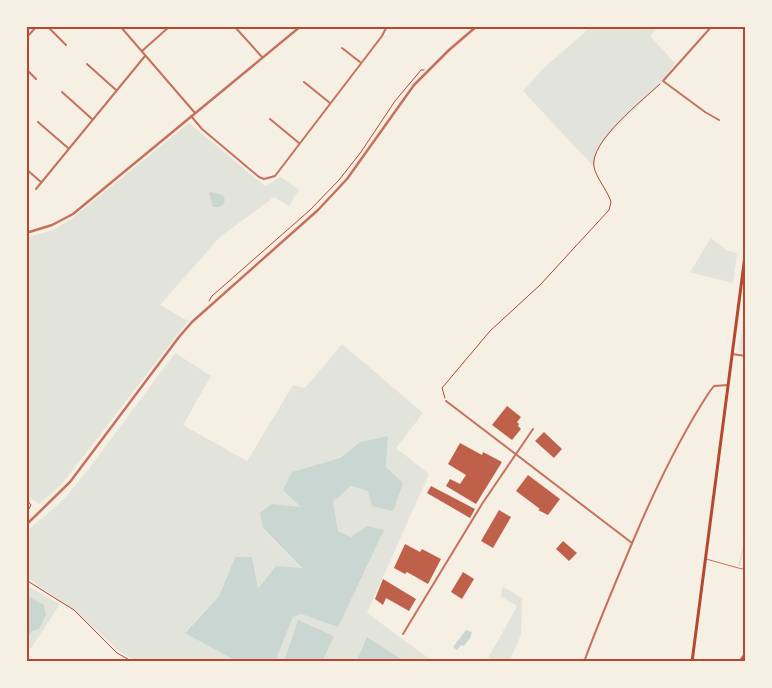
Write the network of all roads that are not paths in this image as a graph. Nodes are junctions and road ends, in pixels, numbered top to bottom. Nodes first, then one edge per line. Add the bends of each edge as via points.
1 (37, 26) edge
2 (47, 26) edge
3 (120, 26) edge
4 (170, 26) edge
5 (234, 26) edge
6 (301, 26) edge
7 (387, 26) edge
8 (477, 26) edge
9 (712, 26) edge
10 (26, 38) edge
11 (66, 46) dead end
12 (342, 48) dead end
13 (142, 51) junction
14 (145, 56) junction
15 (262, 58) junction
16 (361, 62) junction
17 (87, 64) dead end
18 (26, 69) edge
19 (36, 79) dead end
20 (304, 82) dead end
21 (116, 90) junction
22 (62, 92) dead end
23 (330, 103) junction
24 (195, 113) junction
25 (191, 116) junction
26 (93, 119) junction
27 (270, 119) dead end
28 (719, 120) dead end
29 (38, 122) dead end
30 (300, 144) junction
31 (69, 149) junction
32 (26, 169) edge
33 (42, 182) junction
34 (36, 189) dead end
35 (26, 232) edge
36 (746, 248) edge
37 (732, 354) junction
38 (746, 356) edge
39 (728, 385) junction
40 (446, 401) road end
41 (533, 429) dead end
42 (515, 454) junction
43 (26, 524) edge
44 (632, 543) junction
45 (705, 559) junction
46 (746, 568) edge
47 (404, 634) dead end
48 (584, 662) edge
49 (692, 662) edge

1 - 10 street
2 - 11 street
3 - 13 street
4 - 13 street
5 - 15 street
6 - 15 street
7 - 16 street
8 - 43 street via 402,99 364,158 318,210 192,322 70,482
9 - 28 street via 663,81
12 - 16 street
13 - 14 street
14 - 21 street
14 - 24 street
15 - 24 street
16 - 23 street
17 - 21 street
18 - 19 street
20 - 23 street
21 - 26 street
22 - 26 street
23 - 30 street
24 - 25 street
25 - 30 street via 209,135 264,179 275,176
25 - 35 street via 73,214 52,225
26 - 31 street
27 - 30 street
29 - 31 street
31 - 33 street
32 - 33 street
33 - 34 street
36 - 37 main road
37 - 38 street
37 - 39 main road
39 - 44 street via 714,386 699,406 665,468
39 - 45 main road
40 - 42 street
41 - 42 street
42 - 44 street
42 - 47 street
44 - 48 street
45 - 46 lane
45 - 49 main road

